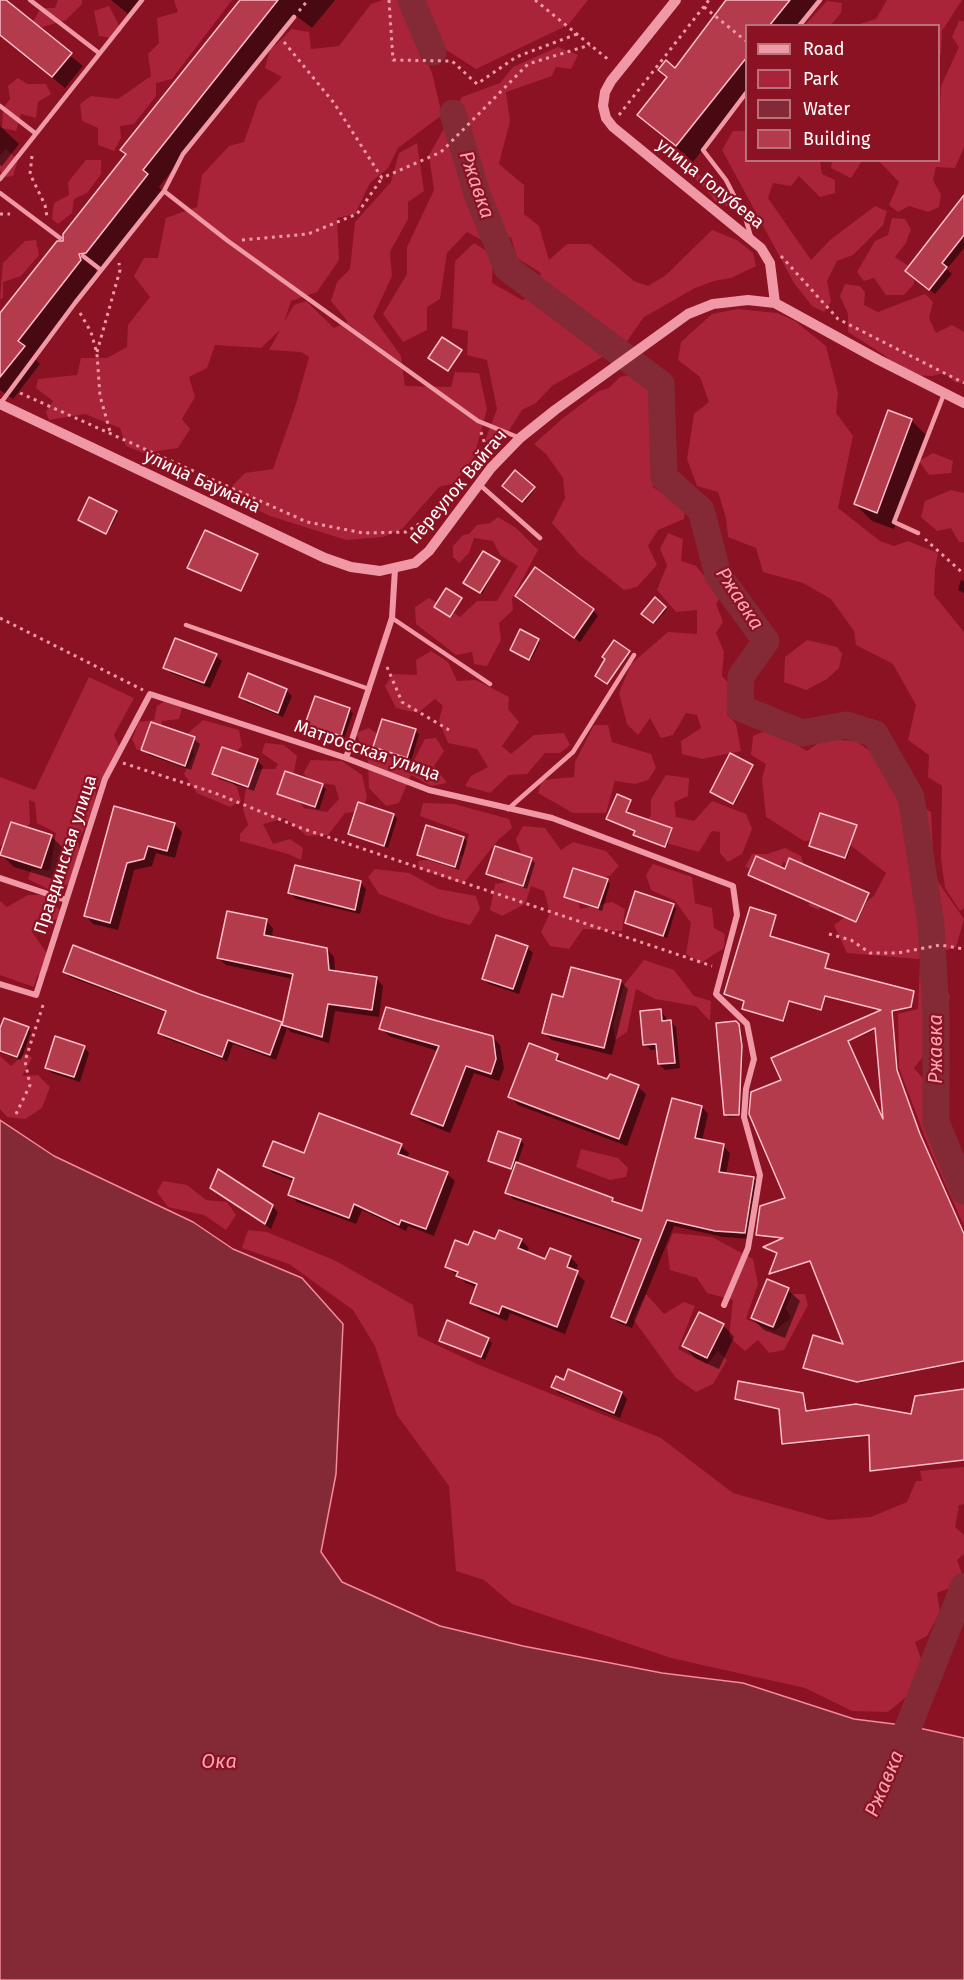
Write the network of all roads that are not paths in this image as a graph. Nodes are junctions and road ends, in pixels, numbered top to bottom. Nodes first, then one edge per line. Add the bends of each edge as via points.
1 (30, 0) edge
2 (142, 0) edge
3 (676, 0) edge
4 (820, 0) edge
5 (294, 17) road end
6 (801, 24) edge
7 (99, 53) junction
8 (745, 96) edge
9 (0, 106) edge
10 (35, 133) junction
11 (0, 179) edge
12 (164, 191) junction
13 (0, 193) edge
14 (60, 238) dead end
15 (752, 238) junction
16 (83, 256) dead end
17 (101, 270) junction
18 (775, 303) junction
19 (944, 394) junction
20 (964, 403) edge
21 (0, 404) edge
22 (520, 438) junction
23 (478, 484) junction
24 (918, 533) road end
25 (540, 538) dead end
26 (395, 569) junction
27 (392, 618) junction
28 (186, 625) dead end
29 (634, 655) dead end
30 (490, 684) dead end
31 (369, 689) junction
32 (150, 694) joint
33 (346, 758) junction
34 (508, 808) junction
35 (0, 878) edge
36 (66, 900) junction
37 (0, 984) edge
38 (724, 1305) dead end

1 - 7 lane
2 - 7 lane
3 - 15 street, улица Голубева via 605,92 606,118
4 - 6 lane
5 - 12 lane via 183,154
7 - 10 lane
8 - 15 lane via 704,150 726,180
9 - 10 lane
10 - 11 lane
12 - 17 lane
12 - 22 lane via 478,421
13 - 14 lane
15 - 18 street, улица Голубева via 770,263
16 - 17 lane
17 - 21 lane
18 - 19 street
18 - 22 street, переулок Вайгач via 748,300 713,304 688,314
19 - 20 street
19 - 24 lane via 894,522
21 - 26 street, улица Баумана via 325,558 365,570
22 - 23 street, переулок Вайгач
23 - 25 lane
23 - 26 street, переулок Вайгач via 429,550 415,562
26 - 27 street
27 - 30 lane
27 - 31 street
28 - 31 lane
29 - 34 lane via 573,752
31 - 33 street
32 - 33 street, Матросская улица
32 - 36 street, Правдинская улица via 105,779
33 - 34 street, Матросская улица via 429,790
34 - 38 street, Матросская улица via 552,818 733,886 738,915 716,994 747,1024 754,1059 744,1117 760,1175 748,1248
35 - 36 street
36 - 37 street, Правдинская улица via 36,995

